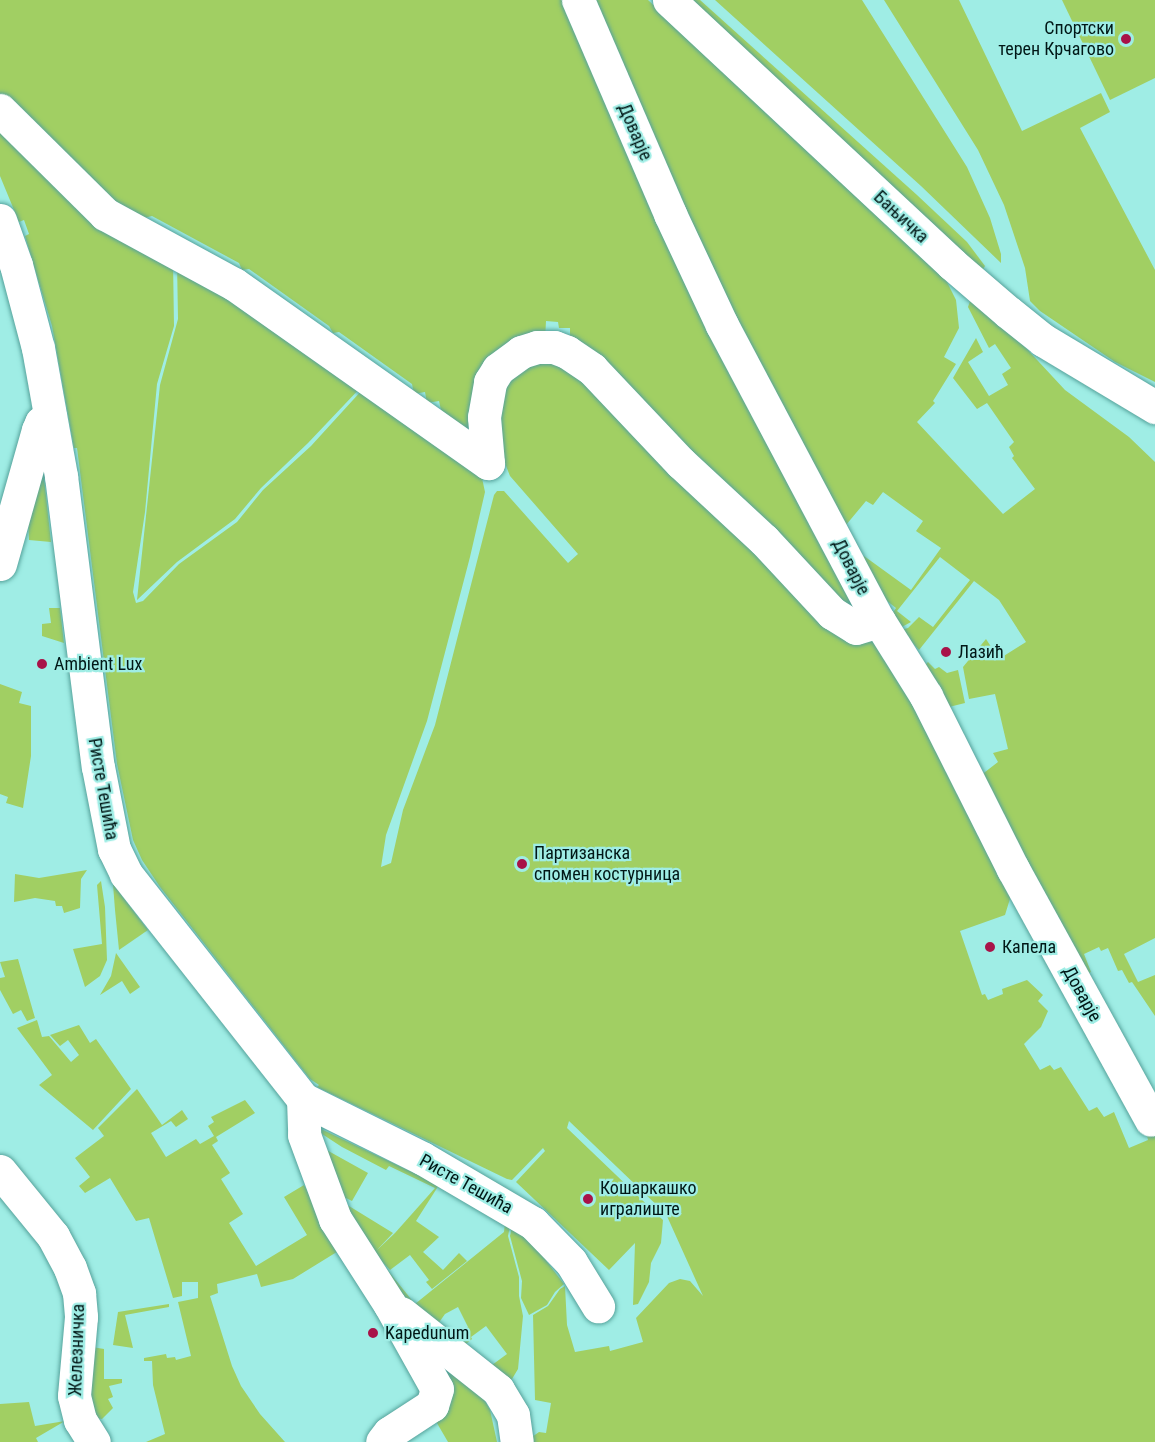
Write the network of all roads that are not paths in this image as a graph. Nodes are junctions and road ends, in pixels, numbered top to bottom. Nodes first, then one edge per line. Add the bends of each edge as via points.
1 (578, 0) edge
2 (669, 0) edge
3 (0, 110) edge
4 (0, 220) edge
5 (1155, 407) edge
6 (50, 417) junction
7 (0, 564) edge
8 (879, 621) junction
9 (303, 1099) junction
10 (1151, 1120) dead end
11 (0, 1171) edge
12 (390, 1305) junction
13 (598, 1306) dead end
14 (93, 1442) edge
15 (382, 1442) edge
16 (517, 1442) edge

1 - 8 street, Доварје via 722,325
2 - 5 street, Бањичка via 1008,312 1043,340
3 - 8 street via 105,214 234,284 488,463 485,399 498,369 521,351 537,347 554,347 574,355 759,535 832,613 856,628
4 - 6 street, Ристе Тешића via 29,311
6 - 7 street via 41,423 35,437
6 - 9 street, Ристе Тешића via 98,767 114,849 126,874 169,931
8 - 10 street, Доварје via 926,696 1013,869
9 - 12 street via 304,1136 328,1203
9 - 13 street, Ристе Тешића via 422,1158 533,1223 571,1262
11 - 14 street, Железничка via 53,1236 79,1293 81,1317 74,1396 80,1420
12 - 15 street via 435,1383 437,1395 428,1408 389,1433
12 - 16 street via 498,1390 513,1416

